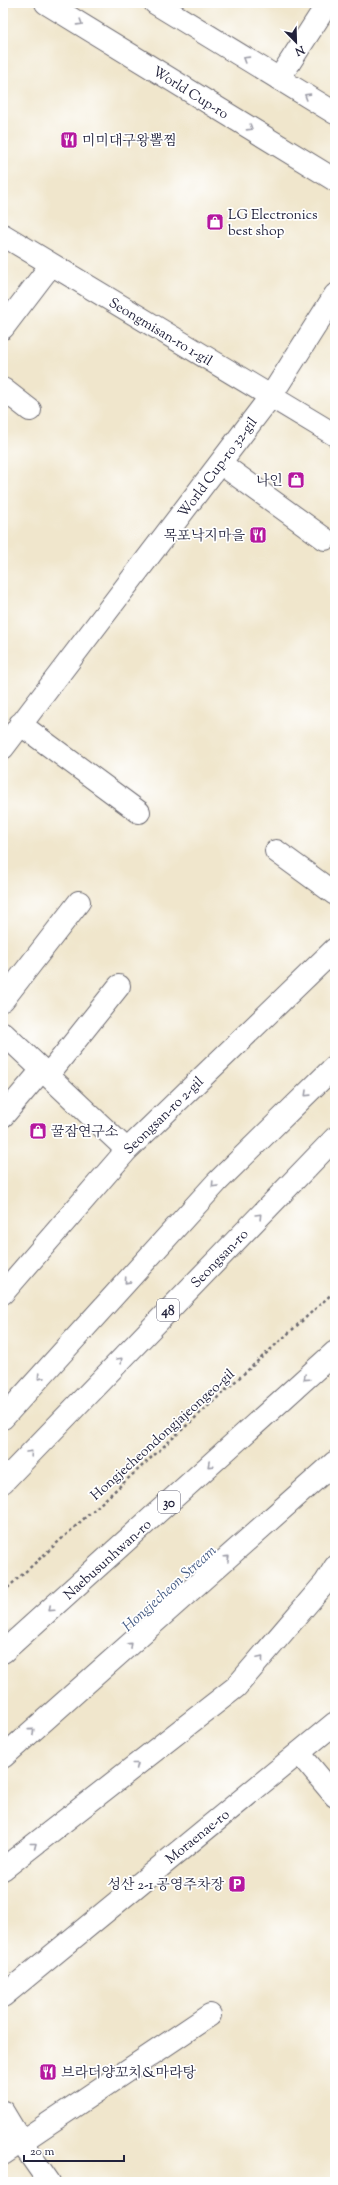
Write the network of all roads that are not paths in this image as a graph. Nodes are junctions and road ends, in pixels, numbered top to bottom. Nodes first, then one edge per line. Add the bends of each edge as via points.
1 (46, 3) edge
2 (156, 3) edge
3 (328, 3) edge
4 (279, 79) junction
5 (335, 113) edge
6 (335, 180) edge
7 (3, 235) edge
8 (52, 265) junction
9 (335, 295) edge
10 (3, 328) edge
11 (3, 389) edge
12 (271, 396) junction
13 (30, 410) dead end
14 (335, 435) edge
15 (220, 463) junction
16 (325, 538) dead end
17 (13, 725) edge
18 (3, 748) edge
19 (139, 812) dead end
20 (276, 851) dead end
21 (335, 894) edge
22 (79, 902) dead end
23 (335, 949) edge
24 (119, 986) dead end
25 (3, 1000) edge
26 (3, 1033) edge
27 (335, 1066) edge
28 (45, 1072) junction
29 (3, 1116) edge
30 (335, 1138) edge
31 (127, 1150) junction
32 (3, 1293) edge
33 (335, 1352) edge
34 (3, 1418) edge
35 (335, 1462) edge
36 (3, 1482) edge
37 (335, 1567) edge
38 (3, 1652) edge
39 (335, 1723) edge
40 (299, 1753) junction
41 (3, 1757) edge
42 (335, 1796) edge
43 (3, 1869) edge
44 (3, 1996) edge
45 (210, 2015) dead end
46 (3, 2112) edge
47 (12, 2148) edge
48 (49, 2182) edge

1 -> 6 main road, World Cup-ro
4 -> 2 main road
3 - 4 main road
5 -> 4 main road
7 - 8 main road, Seongmisan-ro 1-gil
8 - 10 main road
8 - 12 main road, Seongmisan-ro 1-gil
9 - 12 main road, World Cup-ro 32-gil
11 - 13 main road
12 - 14 main road
12 - 15 main road, World Cup-ro 32-gil
15 - 16 main road
15 - 17 main road, World Cup-ro 32-gil
17 - 18 main road, World Cup-ro 32-gil
17 - 19 main road
20 - 21 main road
22 - 25 main road
23 - 31 main road, Seongsan-ro 2-gil
24 - 28 main road
26 - 28 main road
27 -> 34 main road via 217,1182
28 - 29 main road
28 - 31 main road
36 -> 30 main road, Seongsan-ro / 48 via 60,1420
31 - 32 main road, Seongsan-ro 2-gil
33 -> 38 main road, Naebusunhwan-ro / 30
41 -> 35 main road
43 -> 37 main road via 236,1687 325,1583
39 - 40 main road, Moraenae-ro
40 - 42 main road
40 - 44 main road, Moraenae-ro
45 - 47 main road
46 - 47 main road
47 - 48 main road

